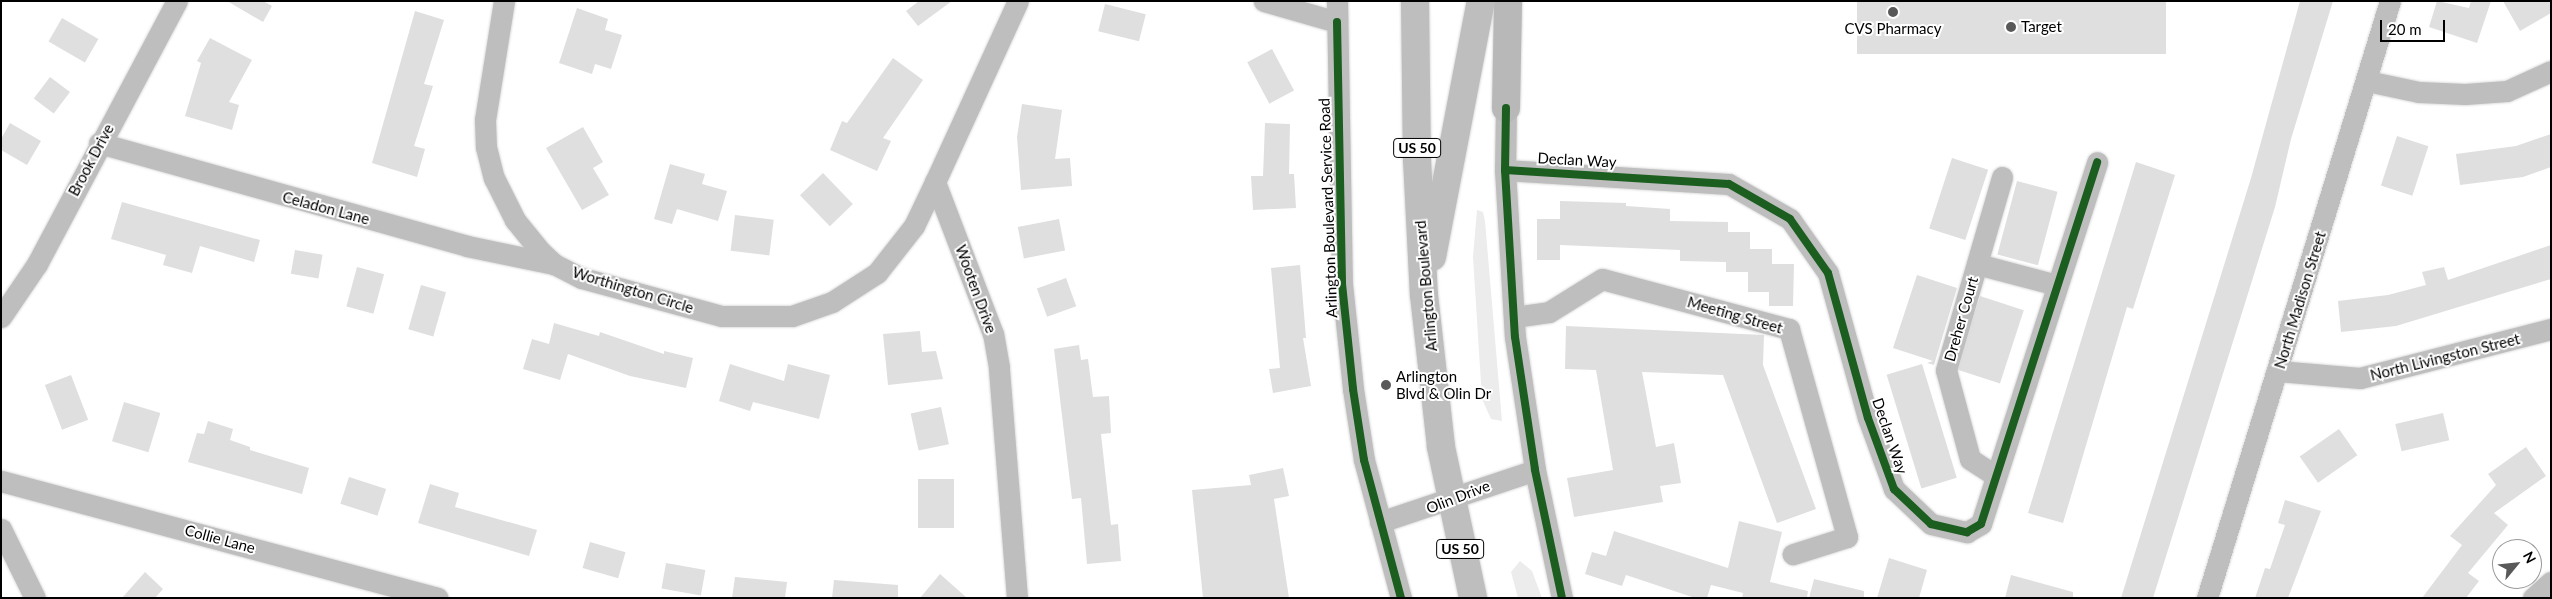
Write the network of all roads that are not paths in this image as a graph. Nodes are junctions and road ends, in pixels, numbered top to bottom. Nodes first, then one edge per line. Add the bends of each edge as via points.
1 (177, 1) edge
2 (504, 1) edge
3 (1018, 1) edge
4 (1264, 1) edge
5 (1415, 1) edge
6 (1481, 1) edge
7 (1508, 1) edge
8 (2390, 1) edge
9 (1337, 12) edge
10 (2551, 71) edge
11 (2367, 81) junction
12 (1506, 108) joint
13 (100, 143) junction
14 (2097, 162) dead end
15 (1505, 170) junction
16 (2002, 177) dead end
17 (935, 182) junction
18 (554, 264) junction
19 (1977, 264) junction
20 (2058, 285) junction
21 (1424, 295) junction
22 (1, 317) edge
23 (1514, 317) junction
24 (2551, 329) edge
25 (2278, 371) junction
26 (1535, 470) junction
27 (1996, 476) junction
28 (1, 481) edge
29 (1451, 500) junction
30 (1380, 522) junction
31 (1, 529) edge
32 (1793, 554) dead end
33 (2551, 582) edge
34 (36, 598) edge
35 (438, 598) edge
36 (1017, 598) edge
37 (1401, 598) edge
38 (1474, 598) edge
39 (1562, 598) edge
40 (2207, 598) edge
41 (2533, 598) edge

1 - 13 street, Brook Drive
2 - 18 street, Worthington Circle via 488,80 486,147 494,178 515,220
3 - 17 street
4 - 9 street
5 - 21 highway, Arlington Boulevard / US 50 via 1417,159
6 - 21 highway
7 - 12 street
8 - 11 street, North Madison Street
9 - 30 street, Arlington Boulevard Service Road via 1342,284 1354,398
10 - 11 street via 2507,90 2466,94 2419,92
11 - 25 street, North Madison Street
12 - 15 street
13 - 18 street, Celadon Lane via 467,246
13 - 22 street, Brook Drive via 36,264
14 - 20 street, Declan Way
15 - 23 street
15 - 27 street, Declan Way via 1720,182 1763,201 1790,219 1828,273 1884,469 1908,505 1931,524 1967,532 1981,524
16 - 19 street, Dreher Court
17 - 18 street, Worthington Circle via 914,226 877,274 832,302 792,316 722,316 582,278
17 - 36 street, Wooten Drive via 995,342
19 - 20 street
19 - 27 street, Dreher Court via 1946,370 1970,460
20 - 27 street, Declan Way
21 - 29 highway, Arlington Boulevard / US 50
23 - 26 street
23 - 32 street, Meeting Street via 1549,312 1602,279 1789,329 1847,536
24 - 25 street, North Livingston Street via 2360,378
25 - 40 street, North Madison Street
26 - 29 street, Olin Drive
26 - 39 street
28 - 35 street, Collie Lane
29 - 30 street, Olin Drive
29 - 38 highway, Arlington Boulevard / US 50
30 - 37 street, Arlington Boulevard Service Road
31 - 34 street
33 - 41 street

